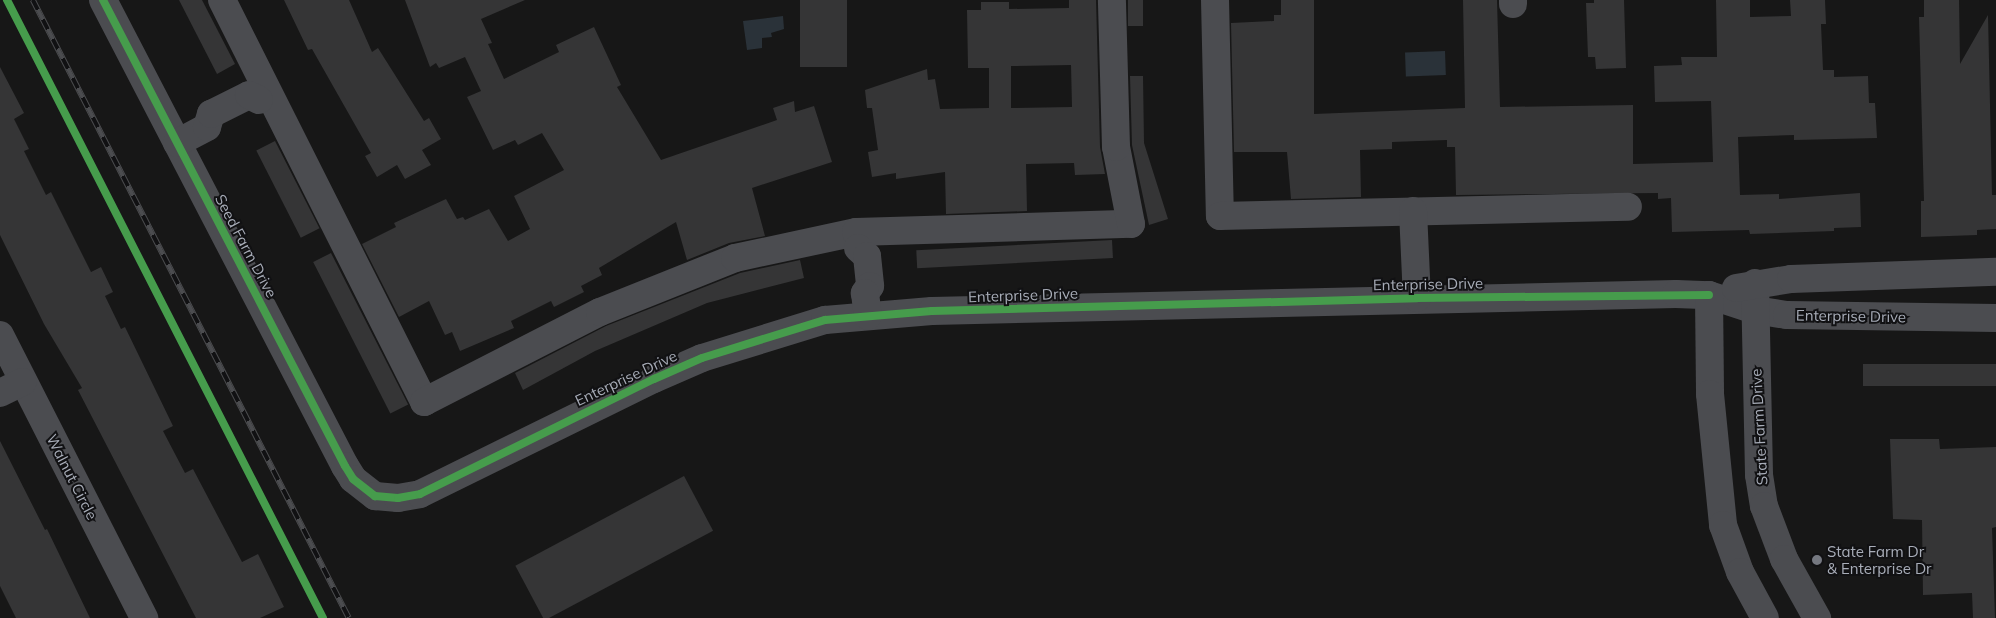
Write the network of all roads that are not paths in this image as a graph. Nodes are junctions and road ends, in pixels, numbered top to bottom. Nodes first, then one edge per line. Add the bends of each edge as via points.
1 (103, 0) edge
2 (222, 0) edge
3 (1112, 0) edge
4 (1215, 0) edge
5 (264, 98) junction
6 (177, 143) junction
7 (1628, 206) dead end
8 (1413, 212) junction
9 (857, 240) junction
10 (1996, 272) edge
11 (1755, 283) junction
12 (1709, 295) junction
13 (1417, 298) junction
14 (866, 305) junction
15 (1755, 310) junction
16 (1996, 318) edge
17 (0, 335) edge
18 (11, 387) edge
19 (375, 496) joint
20 (144, 618) edge
21 (1765, 618) edge
22 (1817, 618) edge

1 - 6 street, Seed Farm Drive
2 - 5 street
3 - 9 street via 1116,147 1131,224
4 - 8 street via 1220,216
5 - 6 street via 249,95 211,114 207,127
5 - 9 street via 424,402 600,312 735,258
6 - 19 street, Seed Farm Drive via 345,466 353,479
7 - 8 street
8 - 13 street
9 - 14 street via 852,259 857,288
10 - 11 street, Enterprise Drive
11 - 12 street, Enterprise Drive
11 - 15 street, State Farm Drive
12 - 13 street, Enterprise Drive
12 - 15 street, Enterprise Drive
12 - 21 street via 1710,394 1723,525 1740,572
13 - 14 street, Enterprise Drive via 932,311
14 - 19 street, Enterprise Drive via 702,358 420,494 398,498
15 - 16 street, Enterprise Drive via 1786,316
15 - 22 street, State Farm Drive via 1759,474 1764,506 1784,559
17 - 18 street, Walnut Circle
18 - 20 street, Walnut Circle

